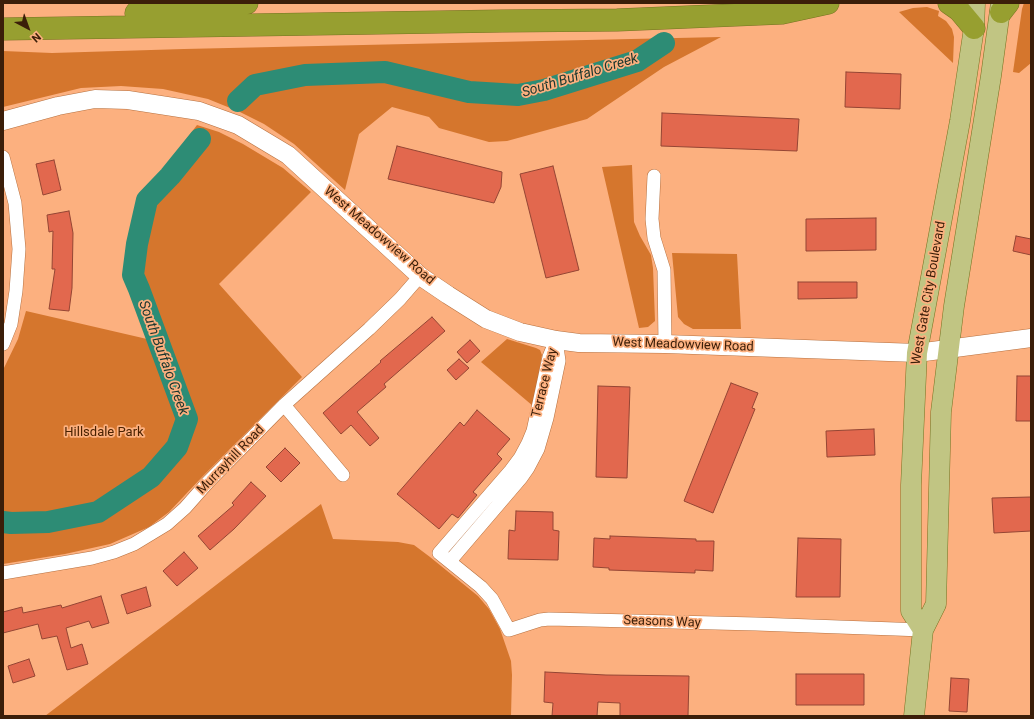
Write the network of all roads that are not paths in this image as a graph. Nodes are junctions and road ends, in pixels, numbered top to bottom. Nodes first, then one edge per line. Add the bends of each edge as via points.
1 (247, 3) edge
2 (828, 3) edge
3 (949, 3) edge
4 (975, 3) edge
5 (1003, 6) edge
6 (3, 25) edge
7 (974, 28) junction
8 (3, 29) edge
9 (3, 121) edge
10 (3, 157) edge
11 (654, 176) dead end
12 (420, 276) junction
13 (1031, 338) edge
14 (556, 340) junction
15 (3, 344) edge
16 (665, 344) junction
17 (949, 349) junction
18 (917, 353) junction
19 (284, 405) junction
20 (343, 475) dead end
21 (439, 553) joint
22 (450, 561) junction
23 (3, 573) edge
24 (923, 630) junction
25 (914, 716) edge

1 - 6 highway
2 - 8 highway via 782,13 617,20
3 - 7 highway via 959,10
4 - 7 main road, West Gate City Boulevard
5 - 17 main road, West Gate City Boulevard
7 - 18 main road, West Gate City Boulevard via 960,121
9 - 12 street, West Meadowview Road via 95,99 128,100 199,111 238,125 288,154
10 - 15 street via 15,203 19,249 11,324
11 - 16 street via 652,219 654,238 664,270
12 - 14 street, West Meadowview Road via 486,319 520,332
12 - 19 street, Murrayhill Road via 374,324
13 - 17 street, West Meadowview Road
14 - 16 street, West Meadowview Road via 579,343
14 - 21 street, Terrace Way via 549,357 533,431 520,458
14 - 22 street, Terrace Way via 559,361 538,449 528,468
16 - 18 street, West Meadowview Road
17 - 18 street, West Meadowview Road
17 - 24 main road, West Gate City Boulevard via 941,412 936,604
18 - 24 main road, West Gate City Boulevard via 911,485 911,611
19 - 20 street
19 - 23 street, Murrayhill Road via 185,508 153,533 134,544 100,556
21 - 22 street, Seasons Way
22 - 24 street, Seasons Way via 492,598 509,630 549,619
24 - 25 main road, West Gate City Boulevard

